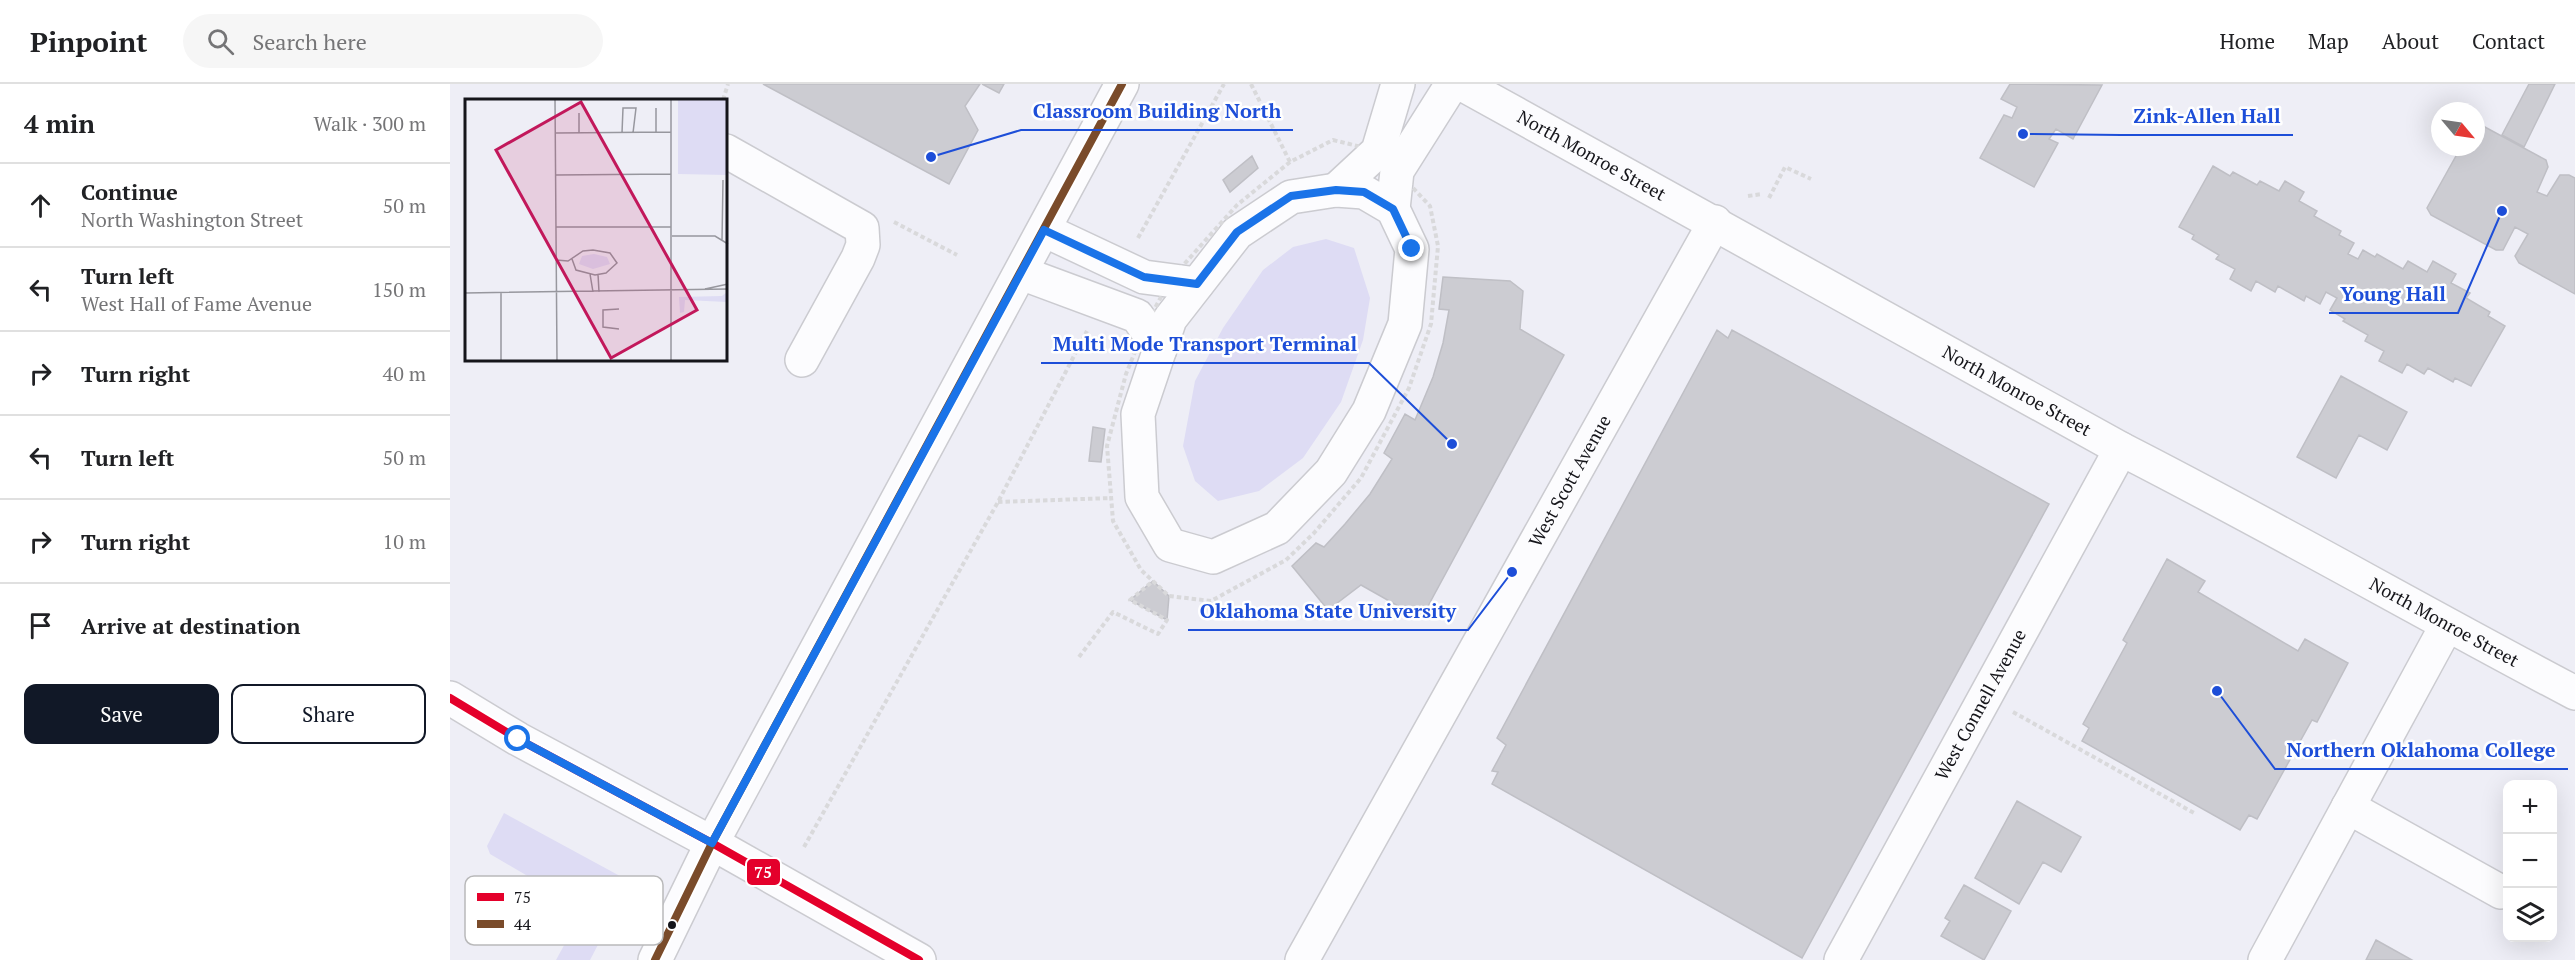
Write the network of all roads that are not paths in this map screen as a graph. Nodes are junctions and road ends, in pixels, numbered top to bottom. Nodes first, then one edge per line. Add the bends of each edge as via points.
1 (1122, 84) edge
2 (1398, 84) edge
3 (1452, 84) edge
4 (1462, 84) edge
5 (728, 152) edge
6 (1387, 161) junction
7 (1336, 190) junction
8 (1393, 209) junction
9 (1715, 222) junction
10 (1044, 230) junction
11 (1021, 273) junction
12 (1184, 282) junction
13 (1152, 338) junction
14 (802, 360) dead end
15 (2121, 449) junction
16 (2446, 625) junction
17 (2575, 693) edge
18 (450, 698) edge
19 (2348, 807) junction
20 (712, 843) junction
21 (2501, 892) dead end
22 (663, 944) edge
23 (662, 945) edge
24 (655, 960) edge
25 (919, 960) edge
26 (1302, 960) edge
27 (1841, 960) edge
28 (2265, 960) edge

1 - 10 street
2 - 6 street
3 - 6 street
4 - 9 street, North Monroe Street
5 - 14 street via 862,228 863,245 858,258
6 - 7 street
6 - 8 street
7 - 8 street via 1364,192
7 - 12 street via 1291,196 1237,232
8 - 13 street via 1412,249 1405,324 1369,411 1330,472 1277,528 1213,556 1170,545 1142,497 1138,414
9 - 15 street, North Monroe Street
9 - 26 street, West Scott Avenue
10 - 11 street
10 - 12 street via 1144,277
11 - 13 street via 1137,316
11 - 20 street
12 - 13 street via 1170,319
15 - 16 street, North Monroe Street
15 - 27 street, West Connell Avenue
16 - 17 street, North Monroe Street
16 - 19 street
18 - 20 street
19 - 21 street
19 - 28 street
20 - 22 street
20 - 25 street
23 - 24 street

